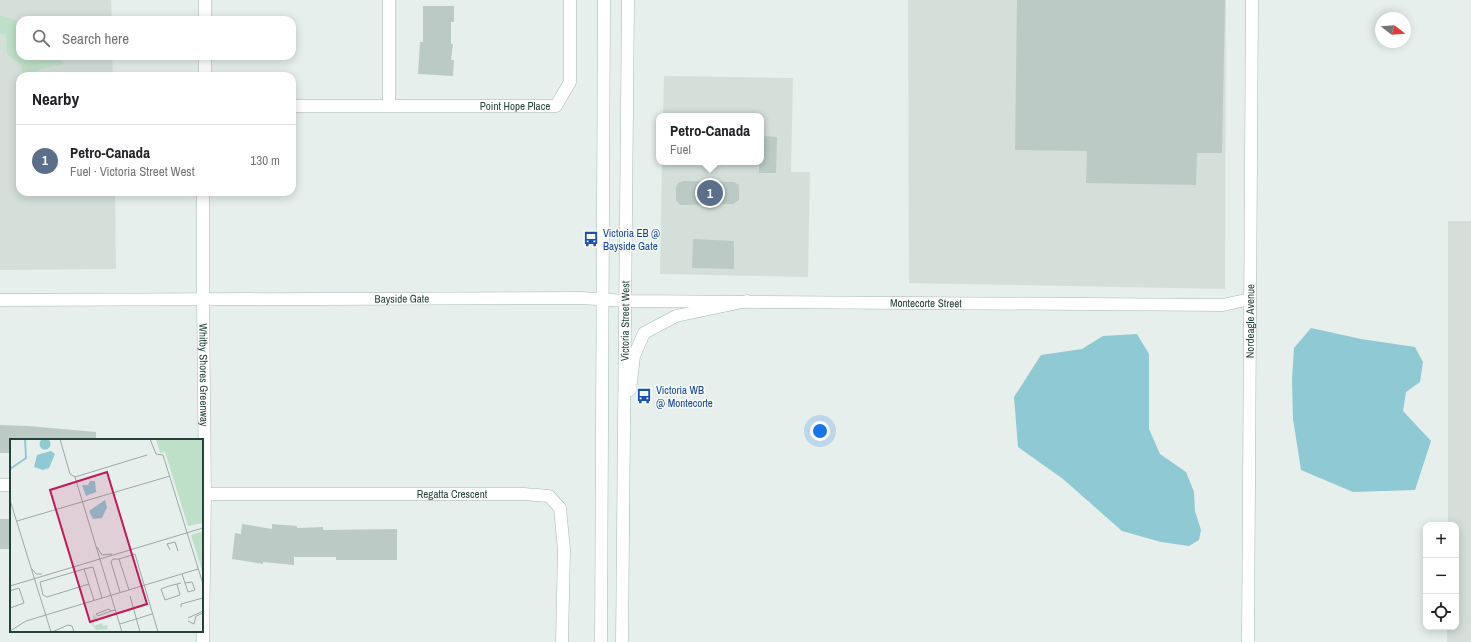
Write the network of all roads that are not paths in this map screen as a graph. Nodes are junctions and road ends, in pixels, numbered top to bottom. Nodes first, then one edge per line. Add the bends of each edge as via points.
1 (205, 0) edge
2 (389, 0) edge
3 (570, 0) edge
4 (604, 0) edge
5 (628, 0) edge
6 (1252, 0) edge
7 (205, 16) edge
8 (205, 60) edge
9 (205, 72) edge
10 (390, 105) junction
11 (296, 106) edge
12 (203, 196) edge
13 (203, 299) junction
14 (1250, 299) junction
15 (0, 300) edge
16 (602, 300) junction
17 (625, 301) junction
18 (746, 301) junction
19 (623, 441) junction
20 (205, 494) junction
21 (203, 642) edge
22 (562, 642) edge
23 (601, 642) edge
24 (622, 642) edge
25 (1248, 642) edge

1 - 7 street
2 - 10 street
3 - 10 street, Point Hope Place via 570,82 556,106
4 - 16 street, Victoria Street West
5 - 17 street, Victoria Street West
6 - 14 street, Nordeagle Avenue
8 - 9 street
10 - 11 street, Point Hope Place
12 - 13 street, Whitby Shores Greenway
13 - 15 street
13 - 16 street, Bayside Gate
13 - 20 street, Whitby Shores Greenway
14 - 18 street, Montecorte Street via 1223,305
14 - 25 street, Nordeagle Avenue
16 - 17 street, Montecorte Street
16 - 23 street, Victoria Street West
17 - 18 street, Montecorte Street
17 - 19 street, Victoria Street West
18 - 19 street via 676,316 644,333 634,356
19 - 24 street, Victoria Street West
20 - 21 street, Whitby Shores Greenway
20 - 22 street, Regatta Crescent via 549,496 560,508 564,550

